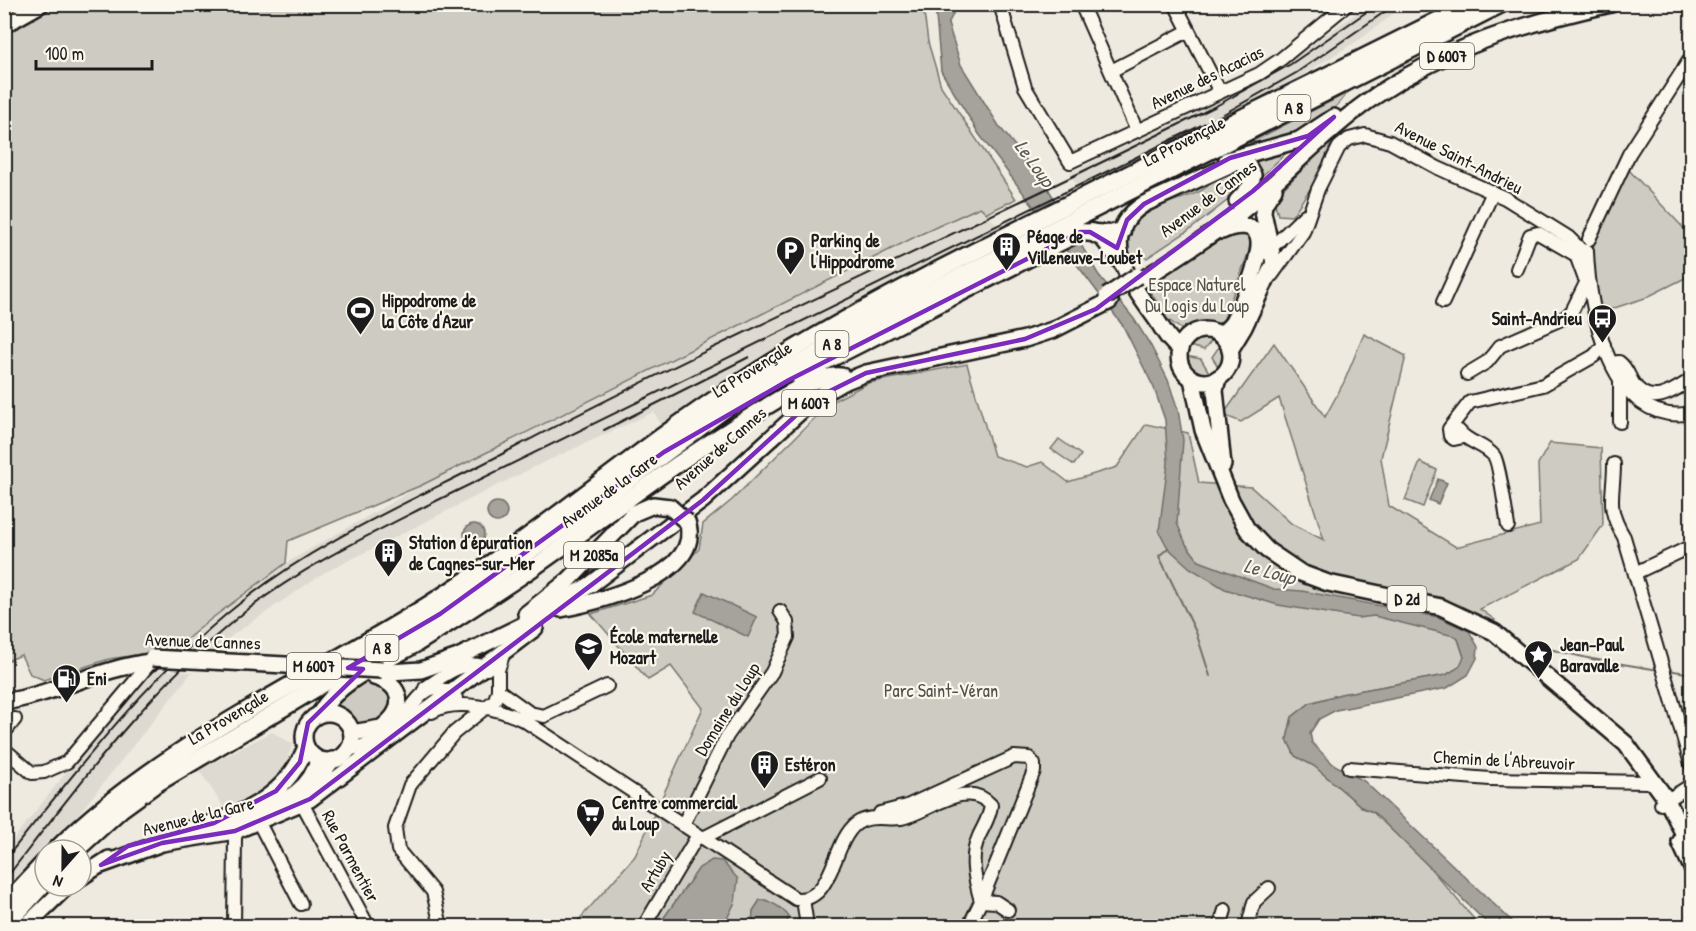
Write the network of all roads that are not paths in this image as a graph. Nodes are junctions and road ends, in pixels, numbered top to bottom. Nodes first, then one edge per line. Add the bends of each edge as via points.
1 (26, 4) edge
2 (41, 4) edge
3 (1000, 4) edge
4 (1081, 4) edge
5 (1175, 4) edge
6 (1348, 4) edge
7 (1472, 4) edge
8 (1501, 4) edge
9 (1571, 4) edge
10 (1611, 4) edge
11 (4, 16) edge
12 (4, 25) edge
13 (1188, 31) junction
14 (1692, 56) edge
15 (1111, 71) junction
16 (1220, 92) junction
17 (1334, 117) junction
18 (1137, 131) junction
19 (1306, 154) junction
20 (1196, 178) junction
21 (1493, 192) junction
22 (1237, 201) junction
23 (1084, 205) junction
24 (1311, 207) junction
25 (1122, 231) junction
26 (1262, 231) junction
27 (1084, 233) junction
28 (1287, 234) junction
29 (1581, 242) junction
30 (1198, 244) junction
31 (1005, 245) junction
32 (1272, 248) junction
33 (1292, 249) junction
34 (1122, 263) junction
35 (1255, 264) junction
36 (1517, 269) dead end
37 (1138, 278) junction
38 (1267, 280) junction
39 (1587, 282) junction
40 (1108, 299) joint
41 (1443, 302) dead end
42 (1077, 316) junction
43 (1158, 321) junction
44 (1189, 335) junction
45 (1220, 335) junction
46 (1604, 345) junction
47 (1180, 349) junction
48 (1230, 350) junction
49 (1612, 363) junction
50 (1467, 374) dead end
51 (842, 376) junction
52 (1218, 378) junction
53 (1192, 379) junction
54 (1692, 379) edge
55 (1620, 382) junction
56 (1692, 413) edge
57 (1620, 422) dead end
58 (664, 452) junction
59 (1614, 464) dead end
60 (1231, 500) junction
61 (1508, 526) dead end
62 (1692, 546) edge
63 (1635, 573) junction
64 (590, 585) junction
65 (561, 609) junction
66 (780, 611) dead end
67 (522, 618) junction
68 (504, 652) junction
69 (151, 660) junction
70 (484, 666) junction
71 (371, 673) junction
72 (607, 686) dead end
73 (496, 690) junction
74 (450, 692) junction
75 (4, 702) edge
76 (463, 706) junction
77 (485, 709) junction
78 (320, 714) junction
79 (510, 714) junction
80 (15, 719) dead end
81 (464, 723) junction
82 (408, 724) junction
83 (385, 725) junction
84 (4, 733) edge
85 (352, 733) junction
86 (4, 749) edge
87 (348, 750) junction
88 (318, 755) junction
89 (1692, 767) edge
90 (1349, 768) dead end
91 (820, 778) dead end
92 (1652, 784) junction
93 (1690, 784) edge
94 (1664, 802) junction
95 (302, 803) junction
96 (281, 813) junction
97 (865, 820) junction
98 (259, 823) junction
99 (683, 825) junction
100 (235, 831) junction
101 (701, 836) junction
102 (70, 838) edge
103 (89, 838) edge
104 (1692, 851) edge
105 (101, 865) junction
106 (1692, 868) edge
107 (93, 870) edge
108 (33, 875) edge
109 (1269, 888) dead end
110 (33, 896) edge
111 (55, 898) edge
112 (803, 899) junction
113 (981, 901) junction
114 (301, 904) dead end
115 (4, 906) edge
116 (1008, 910) dead end
117 (1225, 910) dead end
118 (5, 927) edge
119 (26, 927) edge
120 (234, 927) edge
121 (368, 927) edge
122 (441, 927) edge
123 (644, 927) edge
124 (807, 927) edge
125 (969, 927) edge
126 (1220, 927) edge
127 (1248, 927) edge

1 - 11 main road
2 - 12 main road
3 - 18 street, Avenue des Acacias via 1025,87 1070,162
4 - 15 street
5 - 13 street
6 - 16 street, Avenue des Acacias via 1281,59
7 - 23 highway, La Provençale / A 8
8 - 23 highway, La Provençale / A 8
9 - 17 main road, Avenue de Cannes / D 6007 via 1499,25 1433,56 1360,96
10 - 19 main road, D 6007 via 1511,29 1438,61 1368,101
13 - 15 street
13 - 16 street
14 - 29 street via 1629,154
15 - 18 street
16 - 18 street, Avenue des Acacias
17 - 20 main road via 1308,136 1240,154
17 - 22 main road, Avenue de Cannes / D 6007
19 - 26 main road via 1267,196
19 - 30 main road, Avenue de Cannes / D 6007
20 - 22 main road via 1232,163 1245,164 1253,178
20 - 25 main road via 1139,207
21 - 24 street, Avenue Saint-Andrieu via 1390,142 1365,135 1349,139 1339,147
21 - 29 street, Avenue Saint-Andrieu
21 - 41 street
22 - 37 main road, Avenue de Cannes / D 6007
23 - 31 highway, La Provençale / A 8
24 - 28 street
24 - 33 street, Avenue Saint-Andrieu
25 - 27 highway
25 - 34 main road
26 - 28 street
26 - 30 main road via 1234,226
26 - 32 main road
26 - 35 main road
27 - 34 highway via 1103,238
27 - 58 highway via 789,380
28 - 32 street
28 - 33 street
29 - 39 street
30 - 37 main road, Avenue de Cannes / D 6007
31 - 58 highway, La Provençale / A 8 via 734,402
31 - 102 highway, La Provençale / A 8 via 876,303 743,380 431,603 143,774
32 - 33 street
32 - 35 street
32 - 38 main road via 1274,263
33 - 38 street, Avenue Saint-Andrieu
34 - 43 main road via 1133,287
35 - 45 main road via 1233,322
36 - 39 street via 1530,235 1538,233 1576,255
37 - 40 main road, Avenue de Cannes / D 6007, bridge
38 - 48 main road
39 - 46 street
39 - 50 street via 1566,317 1500,346 1487,362
40 - 42 main road, Avenue de Cannes / M 6007
42 - 51 main road, Avenue de Cannes / M 6007 via 1025,334 893,358
42 - 64 main road, Avenue de Cannes / M 6007 via 1016,342 866,373 829,390 814,399 703,500
43 - 44 main road
43 - 47 main road
44 - 45 main road via 1201,331
44 - 47 main road
45 - 48 main road
46 - 49 street
46 - 61 street via 1594,356 1544,386 1470,402 1455,421 1463,437 1495,457
47 - 53 main road via 1180,365
48 - 52 main road via 1228,367
49 - 54 street via 1619,362 1633,383 1654,398 1668,395
49 - 55 street
51 - 67 main road, Avenue de Cannes / M 6007 via 797,405 700,495 578,584
51 - 78 main road, Avenue de la Gare via 811,383 698,450 513,582 342,687
52 - 53 main road via 1203,382
52 - 60 main road, D 2d via 1215,390 1219,441
53 - 60 main road, D 2d via 1203,429
55 - 56 street via 1644,405 1661,413
55 - 57 street
58 - 103 highway, La Provençale / A 8 via 578,518 440,614 154,785
59 - 63 street via 1610,502
60 - 92 main road, D 2d via 1254,537 1301,573 1353,590 1441,607 1476,621 1525,655 1586,708
62 - 63 street
63 - 89 street
64 - 65 main road, Avenue de la Gare
64 - 71 main road, Avenue de Cannes / M 6007 via 525,624 458,657 421,670
65 - 67 main road, M 2085a, bridge via 632,587 668,570 686,547 687,522 670,507 652,505 634,513 569,580
65 - 68 main road, Avenue de la Gare / M 2085a
66 - 99 street, Domaine du Loup via 787,622 788,637 780,655 763,687 726,736
67 - 71 main road, Avenue de Cannes / M 6007 via 468,647 424,664
68 - 70 main road, Avenue de la Gare / M 2085a
68 - 73 street
69 - 71 main road, Avenue de Cannes / M 6007, bridge
69 - 71 main road, Avenue de Cannes / M 6007, bridge
69 - 75 main road, Avenue de Cannes / M 6007 via 112,668
69 - 86 street via 67,762 32,773
70 - 73 street
70 - 74 main road, Avenue de la Gare / M 2085a
70 - 83 street via 468,665 444,676 420,691 399,716
71 - 83 main road via 390,683 399,696 396,712
72 - 73 street via 544,716 530,714
73 - 77 street
73 - 79 street
74 - 76 street
74 - 82 main road, Avenue de la Gare / M 2085a
74 - 87 street via 437,687 424,692 388,732
76 - 77 street
76 - 81 street
76 - 82 street via 440,707
77 - 79 street
77 - 81 street
78 - 85 main road via 340,715
78 - 88 main road via 305,728
79 - 99 street via 557,740
80 - 84 street
81 - 122 street via 410,785 395,828 398,850 433,892
82 - 95 main road, Avenue de la Gare / M 2085a via 330,786
83 - 85 main road
85 - 87 main road
87 - 88 main road via 342,756
88 - 96 main road via 319,778
88 - 100 street via 315,771 306,782 282,801 239,822
88 - 105 main road, Avenue de la Gare via 260,802 214,823 145,839
90 - 92 street, Chemin de l'Abreuvoir via 1490,779
91 - 101 street
92 - 94 main road, D 2d
93 - 94 street
94 - 104 main road, D 2d
94 - 106 main road, D 2d
95 - 96 main road, Avenue de la Gare / M 2085a
95 - 121 street, Rue Parmentier
96 - 98 main road, Avenue de la Gare / M 2085a
97 - 112 street via 846,835 821,888
97 - 113 street via 915,814 964,795 985,799 990,813 975,847 974,860
97 - 113 street via 907,806 1014,757 1029,758 1034,771
98 - 100 main road, Avenue de la Gare / M 2085a
98 - 114 street
99 - 101 street
100 - 105 main road, Avenue de la Gare / M 2085a via 162,843
100 - 120 street
101 - 112 street via 788,896
101 - 123 street, Artuby
105 - 107 main road, Avenue de la Gare
108 - 115 highway
109 - 127 street via 1254,902
110 - 118 highway
111 - 119 main road
112 - 124 street
113 - 116 street via 996,902
113 - 125 street
117 - 126 street

